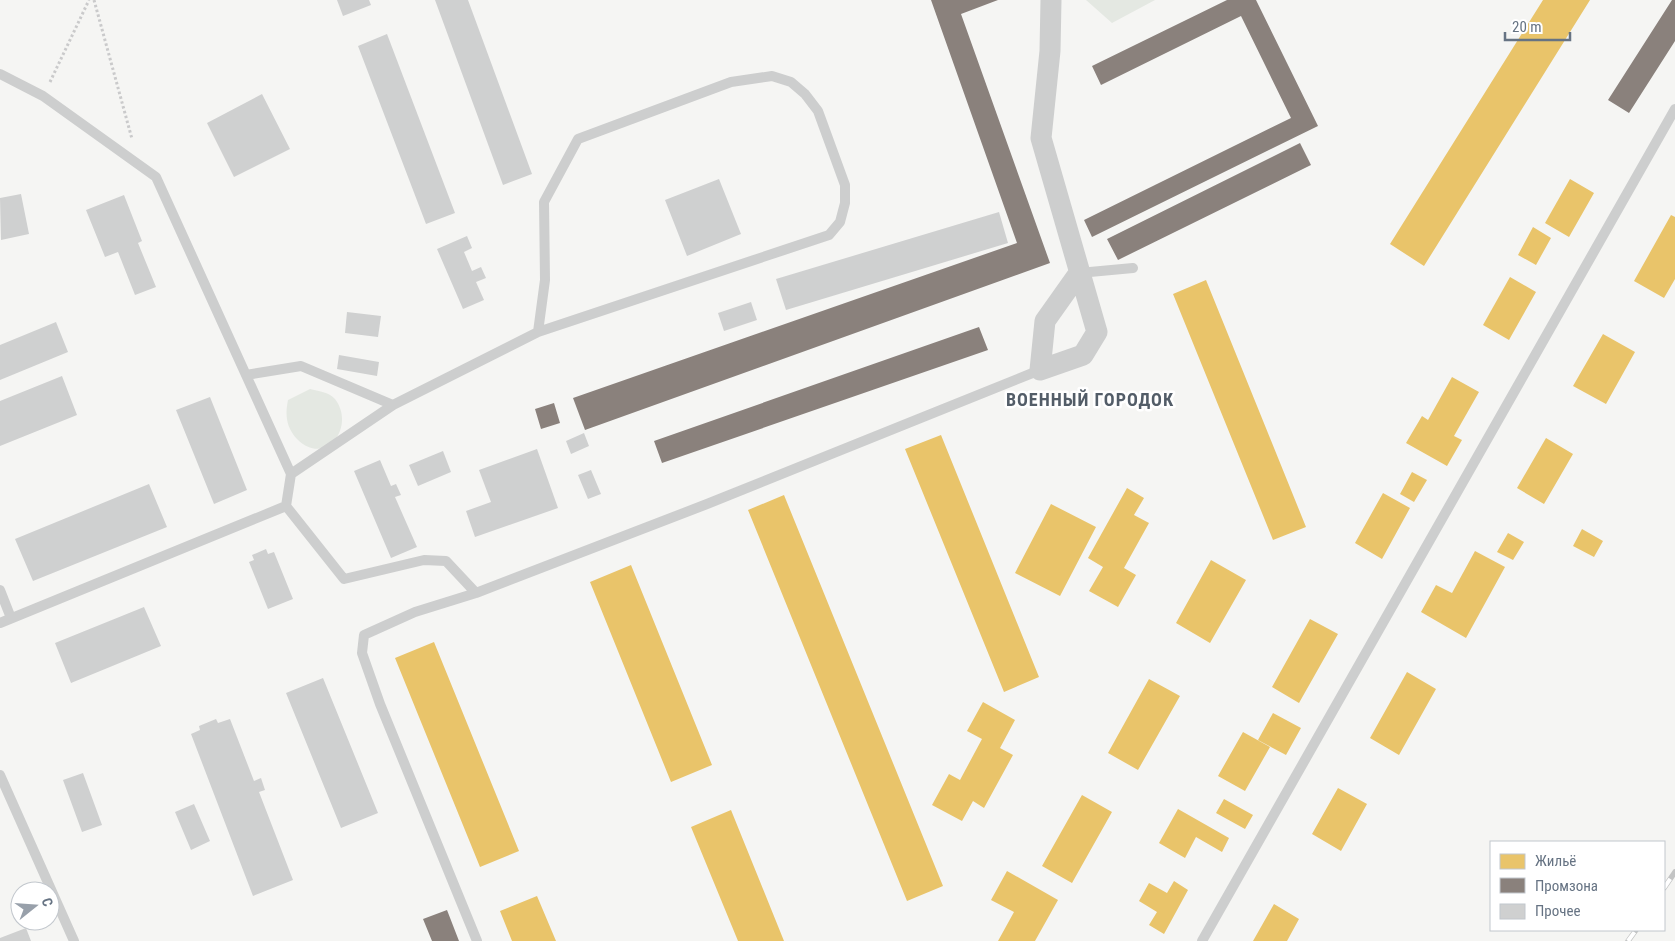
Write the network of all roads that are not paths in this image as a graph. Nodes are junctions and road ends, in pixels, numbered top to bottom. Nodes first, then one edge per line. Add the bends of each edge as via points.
1 (1051, 0) edge
2 (0, 74) edge
3 (1675, 109) edge
4 (1133, 268) dead end
5 (1079, 273) junction
6 (538, 332) junction
7 (1040, 370) junction
8 (246, 375) junction
9 (393, 405) junction
10 (291, 474) junction
11 (286, 506) junction
12 (0, 590) edge
13 (476, 593) junction
14 (11, 618) junction
15 (0, 622) edge
16 (0, 775) edge
17 (74, 941) edge
18 (477, 941) edge
19 (1202, 941) edge

1 - 5 street via 1050,51 1041,138
2 - 8 lane via 43,96 156,177
3 - 19 lane
4 - 5 lane
5 - 7 street via 1045,321
5 - 7 street via 1097,332 1083,355
6 - 6 lane via 828,235 840,222 846,203 845,186 818,111 805,94 791,82 772,76 731,82 578,139 544,202 545,280
6 - 9 lane
7 - 13 lane
8 - 9 lane via 301,366
8 - 10 lane
9 - 10 lane
10 - 11 lane
11 - 13 lane via 344,579 424,560 446,561
11 - 14 lane
12 - 14 lane
13 - 18 lane via 415,612 364,635 362,653
14 - 15 lane
16 - 17 lane

